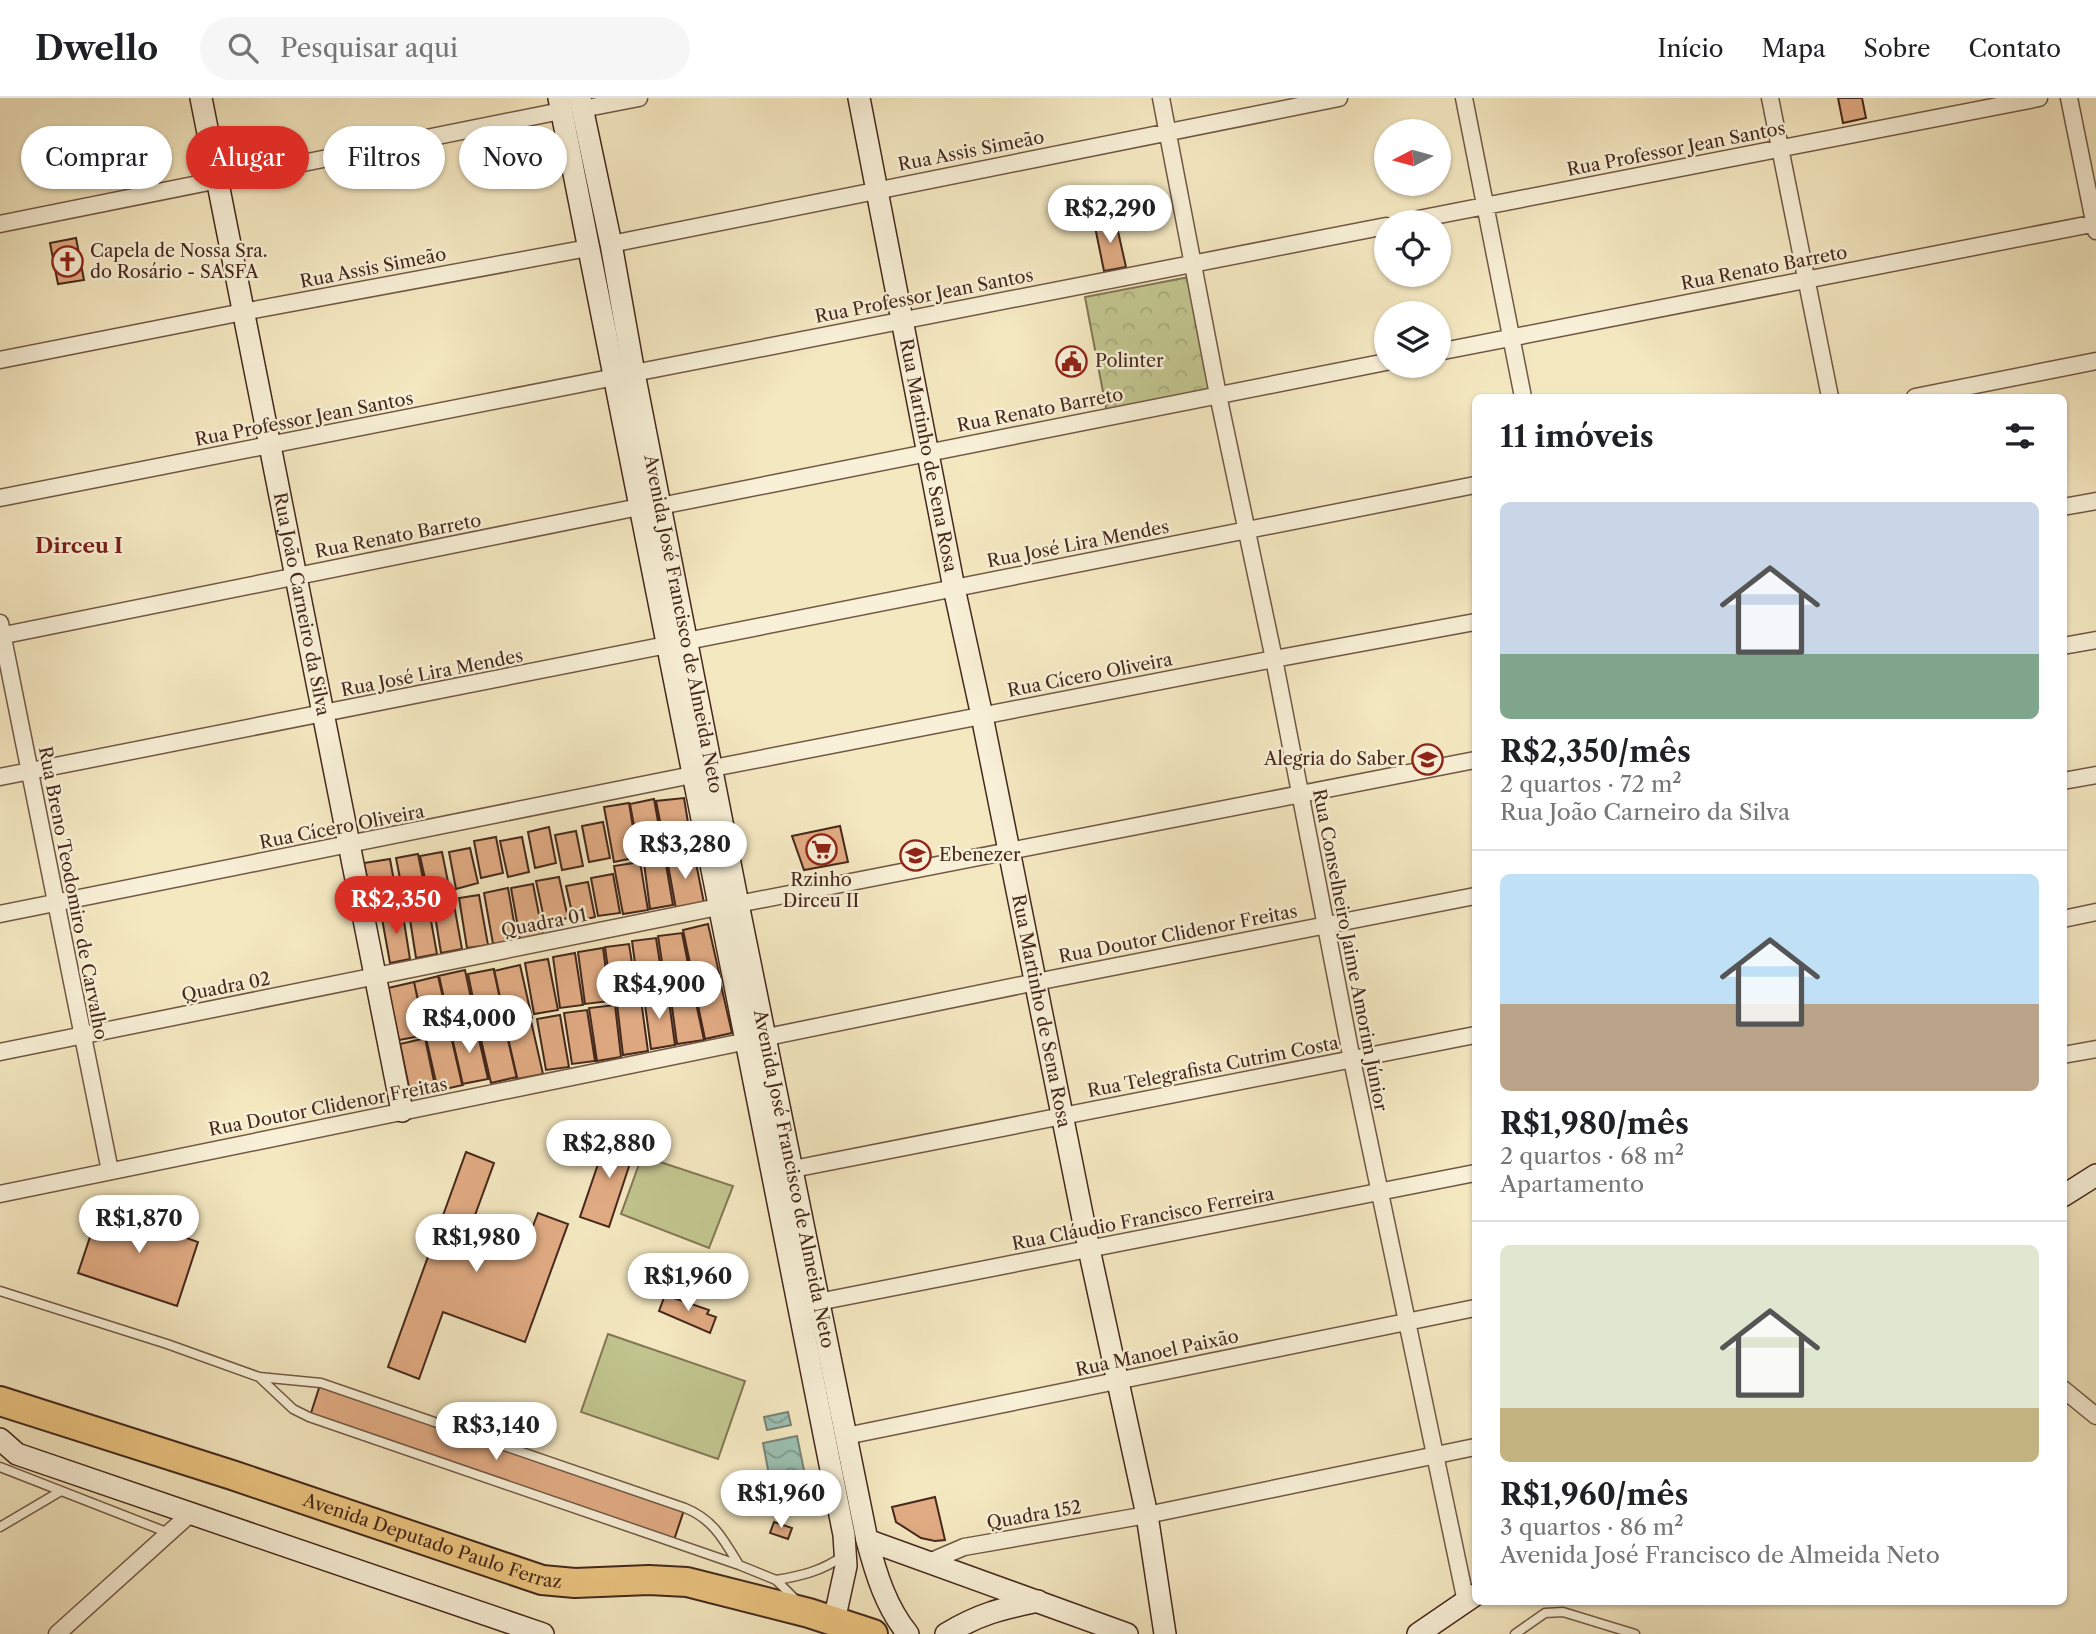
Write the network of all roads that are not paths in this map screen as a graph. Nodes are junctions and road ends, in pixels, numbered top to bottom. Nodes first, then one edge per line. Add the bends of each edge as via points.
1 (201, 98) edge
2 (639, 98) edge
3 (859, 98) edge
4 (1161, 98) edge
5 (1339, 98) edge
6 (1464, 98) edge
7 (1770, 98) edge
8 (2039, 98) edge
9 (2070, 98) edge
10 (571, 104) edge
11 (207, 126) edge
12 (1168, 131) junction
13 (1780, 149) junction
14 (309, 160) edge
15 (186, 187) edge
16 (220, 189) edge
17 (877, 189) junction
18 (1485, 206) junction
19 (1451, 213) edge
20 (0, 225) edge
21 (2095, 226) edge
22 (1374, 228) edge
23 (611, 244) junction
24 (588, 248) junction
25 (1194, 263) junction
26 (1807, 279) junction
27 (243, 312) junction
28 (903, 320) junction
29 (1511, 337) junction
30 (1451, 349) edge
31 (0, 360) edge
32 (2096, 361) edge
33 (1374, 364) edge
34 (624, 375) junction
35 (1522, 394) edge
36 (1829, 394) edge
37 (1930, 394) edge
38 (1218, 395) junction
39 (270, 445) junction
40 (927, 452) junction
41 (1472, 486) edge
42 (0, 498) edge
43 (2096, 501) edge
44 (2067, 506) edge
45 (650, 507) junction
46 (1246, 530) junction
47 (295, 576) junction
48 (954, 588) junction
49 (1472, 623) edge
50 (1, 632) edge
51 (688, 640) junction
52 (2096, 640) edge
53 (2067, 645) edge
54 (666, 646) junction
55 (1274, 659) junction
56 (322, 714) junction
57 (982, 716) junction
58 (1472, 761) edge
59 (713, 768) junction
60 (29, 772) junction
61 (692, 775) junction
62 (2096, 775) edge
63 (0, 777) edge
64 (2067, 780) edge
65 (1299, 793) junction
66 (349, 845) junction
67 (1009, 853) junction
68 (1472, 897) edge
69 (56, 903) junction
70 (728, 905) junction
71 (2096, 912) edge
72 (0, 914) edge
73 (2067, 918) edge
74 (1326, 925) junction
75 (377, 976) junction
76 (1036, 982) junction
77 (82, 1035) junction
78 (1472, 1036) edge
79 (756, 1041) junction
80 (2096, 1049) edge
81 (0, 1052) edge
82 (2067, 1054) edge
83 (1352, 1060) junction
84 (402, 1111) junction
85 (1062, 1116) junction
86 (793, 1169) junction
87 (110, 1171) junction
88 (1472, 1174) edge
89 (2094, 1178) edge
90 (1380, 1191) junction
91 (0, 1194) edge
92 (2067, 1194) edge
93 (1089, 1249) junction
94 (0, 1291) edge
95 (818, 1302) junction
96 (1472, 1309) edge
97 (1407, 1321) junction
98 (259, 1377) junction
99 (1120, 1381) junction
100 (2067, 1392) edge
101 (0, 1401) edge
102 (2096, 1416) edge
103 (846, 1436) junction
104 (0, 1440) edge
105 (1472, 1448) edge
106 (1435, 1455) junction
107 (0, 1467) edge
108 (61, 1491) junction
109 (189, 1514) junction
110 (1147, 1515) junction
111 (0, 1527) edge
112 (169, 1533) junction
113 (867, 1540) junction
114 (846, 1554) junction
115 (929, 1562) junction
116 (739, 1565) junction
117 (776, 1580) junction
118 (1470, 1598) edge
119 (1038, 1601) junction
120 (821, 1617) junction
121 (513, 1629) edge
122 (1425, 1632) edge
123 (57, 1634) edge
124 (543, 1634) edge
125 (873, 1634) edge
126 (908, 1634) edge
127 (946, 1634) edge
128 (1126, 1634) edge
129 (1165, 1634) edge
130 (1515, 1634) edge
131 (1635, 1634) edge

1 - 11 main road, Rua João Carneiro da Silva
2 - 10 street
3 - 17 main road, Rua Martinho de Sena Rosa
4 - 12 street, Rua Conselheiro Jaime Amorim Júnior
5 - 12 street, Rua Assis Simeão
6 - 18 street
7 - 13 street
8 - 13 street, Rua Professor Jean Santos
9 - 21 street
10 - 14 street
10 - 23 main road, Avenida José Francisco de Almeida Neto
10 - 24 main road, Avenida José Francisco de Almeida Neto
12 - 17 street, Rua Assis Simeão
12 - 25 street, Rua Conselheiro Jaime Amorim Júnior
13 - 18 street, Rua Professor Jean Santos
13 - 26 street
15 - 20 street
16 - 27 main road, Rua João Carneiro da Silva
17 - 23 street, Rua Assis Simeão
17 - 28 main road, Rua Martinho de Sena Rosa
18 - 19 street, Rua Professor Jean Santos
18 - 29 street
21 - 26 street, Rua Renato Barreto
22 - 25 street, Rua Professor Jean Santos
23 - 34 main road, Avenida José Francisco de Almeida Neto
24 - 27 street, Rua Assis Simeão
24 - 34 main road, Avenida José Francisco de Almeida Neto
25 - 28 street, Rua Professor Jean Santos
25 - 38 street, Rua Conselheiro Jaime Amorim Júnior
26 - 29 street, Rua Renato Barreto
26 - 36 street
27 - 31 street, Rua Assis Simeão
27 - 39 main road, Rua João Carneiro da Silva
28 - 34 street, Rua Professor Jean Santos
28 - 40 main road, Rua Martinho de Sena Rosa
29 - 30 street, Rua Renato Barreto
29 - 35 street
32 - 37 street
33 - 38 street, Rua Renato Barreto
34 - 39 street, Rua Professor Jean Santos
34 - 45 main road, Avenida José Francisco de Almeida Neto
38 - 40 street, Rua Renato Barreto
38 - 46 street, Rua Conselheiro Jaime Amorim Júnior
39 - 42 street, Rua Professor Jean Santos
39 - 47 main road, Rua João Carneiro da Silva
40 - 45 street, Rua Renato Barreto
40 - 48 main road, Rua Martinho de Sena Rosa
41 - 46 street, Rua José Lira Mendes
43 - 44 street
45 - 47 street, Rua Renato Barreto
45 - 51 main road, Avenida José Francisco de Almeida Neto
45 - 54 main road, Avenida José Francisco de Almeida Neto
46 - 48 street, Rua José Lira Mendes
46 - 55 street, Rua Conselheiro Jaime Amorim Júnior
47 - 50 street, Rua Renato Barreto
47 - 56 main road, Rua João Carneiro da Silva
48 - 51 street, Rua José Lira Mendes
48 - 57 main road, Rua Martinho de Sena Rosa
49 - 55 street, Rua Cícero Oliveira
50 - 60 street, Rua Breno Teodomiro de Carvalho
51 - 54 street, Rua José Lira Mendes
51 - 59 main road, Avenida José Francisco de Almeida Neto
52 - 53 street
54 - 56 street, Rua José Lira Mendes
54 - 61 main road, Avenida José Francisco de Almeida Neto
55 - 57 street, Rua Cícero Oliveira
55 - 65 street, Rua Conselheiro Jaime Amorim Júnior
56 - 60 street, Rua José Lira Mendes
56 - 66 main road, Rua João Carneiro da Silva
57 - 59 street, Rua Cícero Oliveira
57 - 67 main road, Rua Martinho de Sena Rosa
58 - 65 street, Quadra 01
59 - 70 main road, Avenida José Francisco de Almeida Neto
60 - 63 street, Rua José Lira Mendes
60 - 69 street, Rua Breno Teodomiro de Carvalho
61 - 66 street, Rua Cícero Oliveira
61 - 70 main road, Avenida José Francisco de Almeida Neto
62 - 64 street
65 - 67 street, Quadra 01
65 - 74 street, Rua Conselheiro Jaime Amorim Júnior
66 - 69 street, Rua Cícero Oliveira
66 - 75 main road, Rua João Carneiro da Silva
67 - 70 street, Quadra 01
67 - 76 main road, Rua Martinho de Sena Rosa
68 - 74 street, Rua Doutor Clidenor Freitas
69 - 72 street, Rua Cícero Oliveira
69 - 77 street, Rua Breno Teodomiro de Carvalho
70 - 75 street, Quadra 01
70 - 79 main road, Avenida José Francisco de Almeida Neto
71 - 73 street
74 - 76 street, Rua Doutor Clidenor Freitas
74 - 83 street, Rua Conselheiro Jaime Amorim Júnior
75 - 77 street, Quadra 02
75 - 84 main road, Rua João Carneiro da Silva
76 - 79 street, Rua Doutor Clidenor Freitas
76 - 85 main road, Rua Martinho de Sena Rosa
77 - 81 street, Quadra 02
77 - 87 street, Rua Breno Teodomiro de Carvalho
78 - 83 street, Rua Telegrafista Cutrim Costa
79 - 84 street, Rua Doutor Clidenor Freitas
79 - 86 main road, Avenida José Francisco de Almeida Neto
79 - 114 main road, Avenida José Francisco de Almeida Neto
80 - 82 street
83 - 85 street, Rua Telegrafista Cutrim Costa
83 - 90 street, Rua Conselheiro Jaime Amorim Júnior
84 - 87 street, Rua Doutor Clidenor Freitas
85 - 86 street, Rua Telegrafista Cutrim Costa
85 - 93 main road, Rua Martinho de Sena Rosa
86 - 95 main road, Avenida José Francisco de Almeida Neto
87 - 91 street, Rua Doutor Clidenor Freitas
88 - 90 street, Rua Cláudio Francisco Ferreira
89 - 92 main road
90 - 93 street, Rua Cláudio Francisco Ferreira
90 - 97 street, Rua Conselheiro Jaime Amorim Júnior
93 - 95 street, Rua Cláudio Francisco Ferreira
93 - 99 main road, Rua Martinho de Sena Rosa
94 - 98 lane
95 - 103 main road, Avenida José Francisco de Almeida Neto
96 - 97 street, Rua Manoel Paixão
97 - 99 street, Rua Manoel Paixão
97 - 106 street, Rua Conselheiro Jaime Amorim Júnior
98 - 116 lane via 293,1409 309,1417
98 - 116 lane via 321,1383 698,1513 716,1528
99 - 103 street, Rua Manoel Paixão
99 - 110 main road, Rua Martinho de Sena Rosa
100 - 102 street
101 - 120 highway, Avenida Deputado Paulo Ferraz via 541,1580 687,1582
103 - 113 main road, Avenida José Francisco de Almeida Neto
104 - 109 main road via 17,1454
105 - 106 street, Quadra 152
106 - 110 street, Quadra 152
106 - 118 street, Rua Conselheiro Jaime Amorim Júnior
107 - 108 lane
108 - 111 lane
108 - 112 lane
109 - 112 street
109 - 121 main road
110 - 115 street, Quadra 152 via 964,1547
110 - 129 main road, Rua Martinho de Sena Rosa
112 - 123 street
113 - 115 main road
113 - 126 main road, Avenida José Francisco de Almeida Neto via 877,1581
114 - 117 lane via 822,1569
114 - 120 main road, Avenida José Francisco de Almeida Neto via 846,1566
115 - 119 main road
116 - 117 lane
117 - 120 lane
118 - 122 main road
119 - 127 main road via 970,1619
119 - 128 main road
120 - 125 highway, Avenida Deputado Paulo Ferraz
121 - 124 main road
130 - 131 lane via 1545,1613 1563,1612

